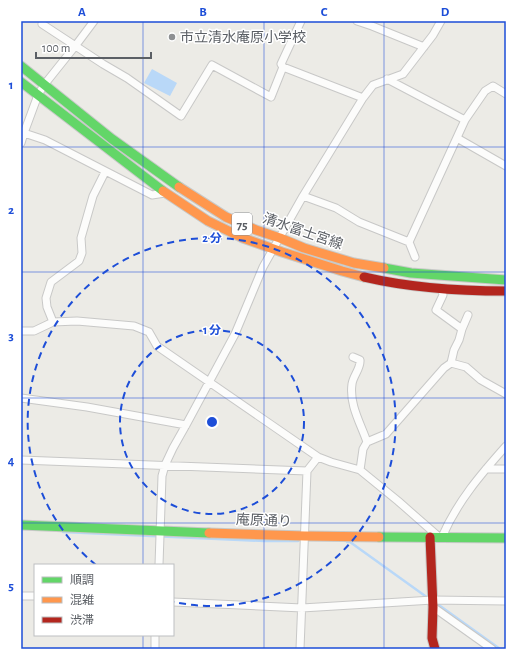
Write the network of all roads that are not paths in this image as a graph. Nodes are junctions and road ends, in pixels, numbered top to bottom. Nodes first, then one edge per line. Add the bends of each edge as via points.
1 (94, 21) edge
2 (301, 21) edge
3 (357, 21) edge
4 (441, 21) edge
5 (42, 24) dead end
6 (76, 45) junction
7 (424, 47) junction
8 (21, 66) edge
9 (282, 67) junction
10 (387, 79) junction
11 (21, 82) edge
12 (44, 85) junction
13 (506, 94) edge
14 (38, 95) junction
15 (363, 98) junction
16 (465, 120) junction
17 (22, 132) edge
18 (457, 138) junction
19 (21, 143) edge
20 (506, 166) edge
21 (105, 172) junction
22 (165, 193) junction
23 (303, 196) junction
24 (280, 238) junction
25 (409, 242) junction
26 (273, 250) junction
27 (415, 258) dead end
28 (506, 280) edge
29 (442, 289) junction
30 (506, 291) edge
31 (468, 315) dead end
32 (53, 322) junction
33 (462, 329) junction
34 (21, 331) edge
35 (353, 357) dead end
36 (451, 363) junction
37 (210, 382) junction
38 (506, 394) edge
39 (21, 398) edge
40 (186, 425) junction
41 (367, 442) junction
42 (506, 446) edge
43 (318, 457) junction
44 (21, 460) edge
45 (165, 465) junction
46 (486, 469) junction
47 (506, 469) edge
48 (360, 470) junction
49 (307, 471) junction
50 (21, 524) edge
51 (160, 531) junction
52 (305, 536) junction
53 (437, 537) junction
54 (506, 538) edge
55 (159, 564) edge
56 (21, 596) edge
57 (34, 596) edge
58 (506, 601) edge
59 (174, 602) edge
60 (433, 604) junction
61 (302, 608) junction
62 (155, 636) edge
63 (155, 649) edge
64 (300, 649) edge
65 (435, 649) edge
66 (492, 649) edge

1 - 6 street
2 - 9 street via 281,64
3 - 7 street
4 - 7 street
5 - 6 street
6 - 9 street via 181,116 212,65 271,97
6 - 12 street
7 - 10 street via 404,74
8 - 12 main road, 清水富士宮線 / 75
9 - 15 street
10 - 15 street via 373,85
10 - 16 street
11 - 14 main road, 清水富士宮線 / 75
12 - 14 street
12 - 24 main road, 清水富士宮線 / 75 via 174,184 226,217
13 - 16 street via 493,86 485,91
14 - 17 street
14 - 22 main road, 清水富士宮線 / 75
15 - 23 street
16 - 18 street
17 - 19 street
17 - 21 street via 44,140
18 - 20 street
18 - 25 street
21 - 22 street via 152,196
21 - 32 street via 93,196 79,261 51,282 46,298
22 - 26 main road, 清水富士宮線 / 75 via 224,229
23 - 24 street
23 - 25 street via 336,208 359,222
24 - 26 street
24 - 28 main road, 清水富士宮線 / 75 via 304,248 360,264 411,273
25 - 27 street
26 - 29 main road, 清水富士宮線 / 75 via 349,274
26 - 37 street via 263,266 235,334
29 - 30 main road, 清水富士宮線 / 75
29 - 33 street via 443,295 436,310
31 - 33 street
32 - 34 street via 34,331
32 - 37 street via 77,320 134,326 149,332 157,346
33 - 36 street
35 - 41 street via 360,360 360,364 352,384 353,405
36 - 38 street via 466,367 481,380
36 - 41 street via 386,434
37 - 40 street
37 - 43 street
39 - 40 street
40 - 45 street
41 - 48 street via 363,449
42 - 46 street
43 - 48 street
43 - 49 street
44 - 45 street
45 - 49 street
45 - 51 street via 162,476
46 - 47 street
46 - 53 street via 464,496
48 - 53 street
49 - 52 street
50 - 51 main road, 庵原通り
51 - 52 main road, 庵原通り
51 - 55 street
52 - 53 main road, 庵原通り
52 - 61 street
53 - 54 main road, 庵原通り
53 - 60 main road
56 - 57 street
58 - 60 street
59 - 61 street
60 - 61 street
60 - 65 main road via 432,638
60 - 66 street
61 - 64 street
62 - 63 street

